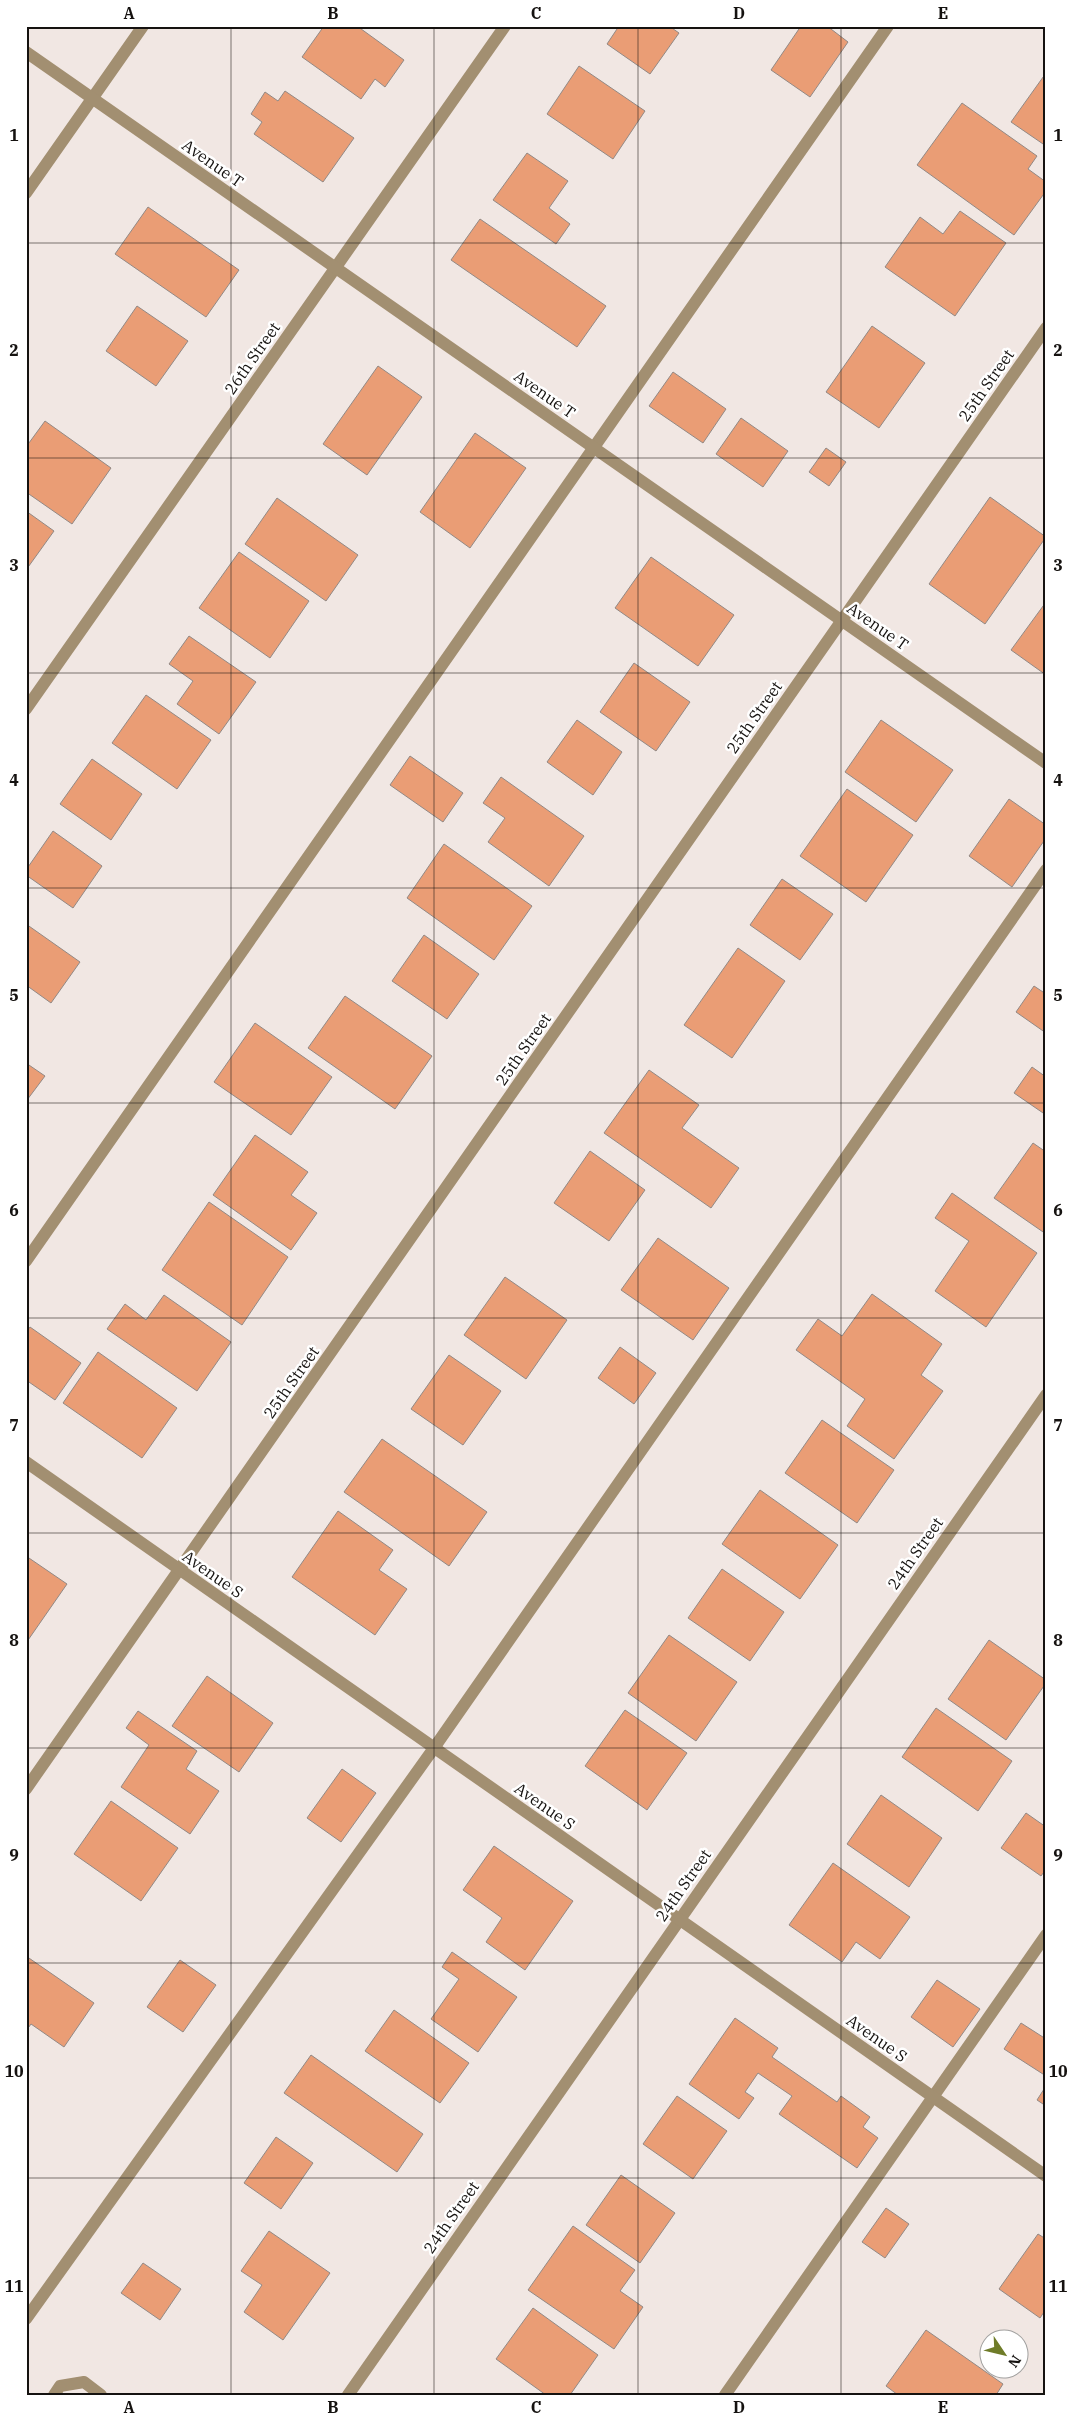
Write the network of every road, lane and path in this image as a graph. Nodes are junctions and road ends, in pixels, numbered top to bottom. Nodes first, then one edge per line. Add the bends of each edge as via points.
1 (143, 26) edge
2 (505, 26) edge
3 (888, 26) edge
4 (26, 52) edge
5 (92, 98) junction
6 (26, 192) edge
7 (336, 268) junction
8 (1046, 328) edge
9 (593, 447) junction
10 (842, 620) junction
11 (26, 709) edge
12 (1046, 763) edge
13 (1046, 870) edge
14 (26, 1261) edge
15 (1046, 1395) edge
16 (26, 1462) edge
17 (179, 1570) junction
18 (434, 1748) junction
19 (26, 1789) edge
20 (679, 1919) junction
21 (1046, 1935) edge
22 (932, 2096) junction
23 (1046, 2176) edge
24 (26, 2319) edge
25 (54, 2395) edge
26 (102, 2395) edge
27 (348, 2395) edge
28 (725, 2395) edge

1 - 5 street
2 - 7 street, 26th Street
3 - 9 street
4 - 5 street, Avenue T
5 - 6 street
5 - 7 street, Avenue T
7 - 9 street, Avenue T
7 - 11 street, 26th Street
8 - 10 street, 25th Street
9 - 10 street, Avenue T
9 - 14 street
10 - 12 street, Avenue T
10 - 17 street, 25th Street
13 - 18 street
15 - 20 street, 24th Street
16 - 17 street, Avenue S
17 - 18 street, Avenue S
17 - 19 street, 25th Street
18 - 20 street, Avenue S
18 - 24 street
20 - 22 street, Avenue S
20 - 27 street, 24th Street
21 - 22 street
22 - 23 street, Avenue S
22 - 28 street
25 - 26 street via 60,2386 84,2382

